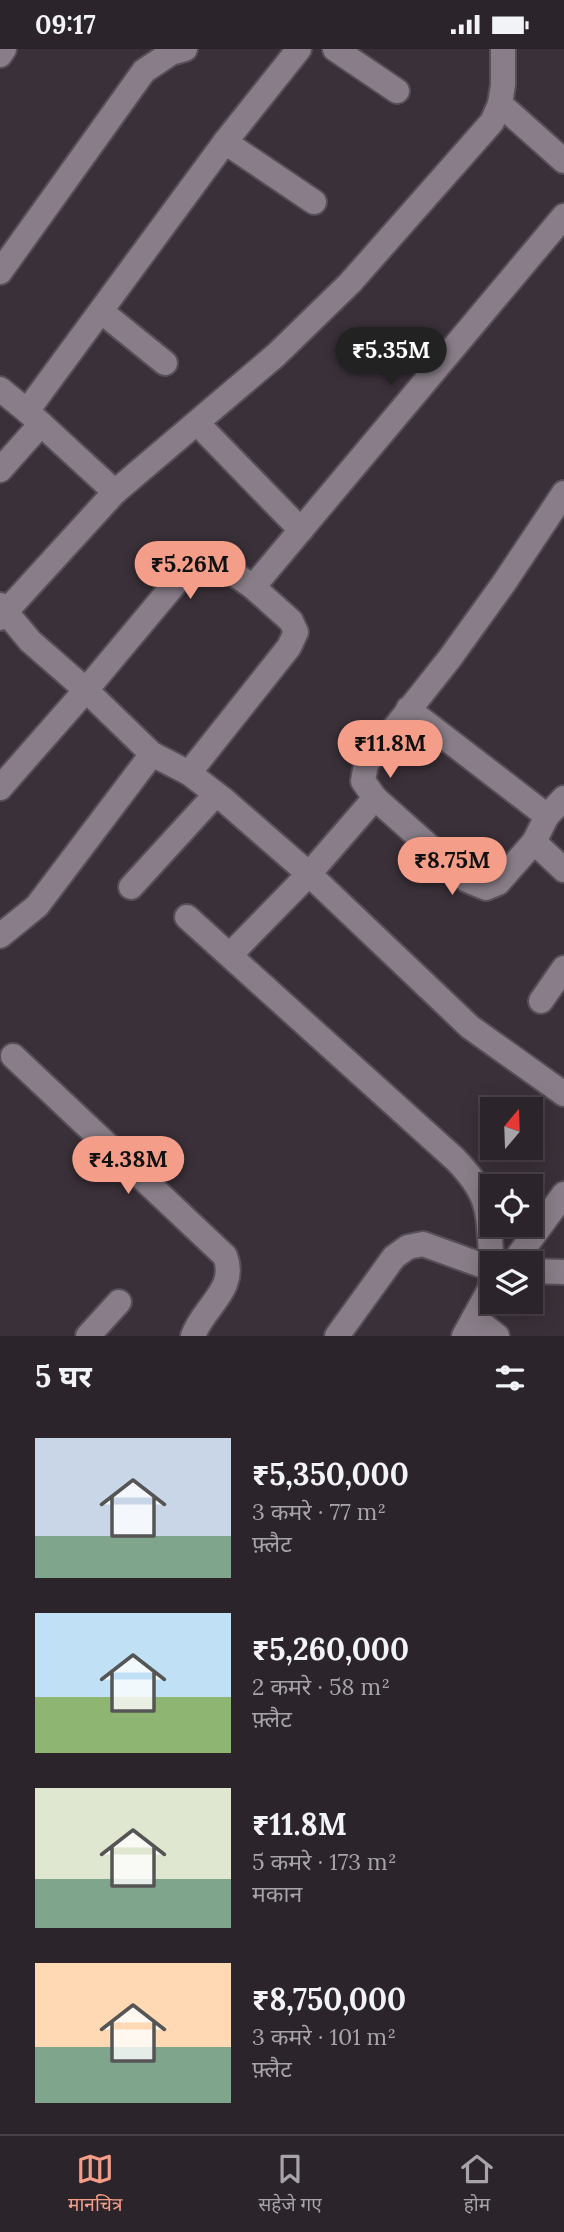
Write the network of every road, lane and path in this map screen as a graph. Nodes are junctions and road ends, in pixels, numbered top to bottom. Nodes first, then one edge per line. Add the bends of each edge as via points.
1 (4, 49) edge
2 (185, 49) edge
3 (299, 49) edge
4 (335, 49) edge
5 (503, 49) edge
6 (0, 55) edge
7 (397, 91) dead end
8 (500, 104) junction
9 (225, 142) junction
10 (564, 161) edge
11 (314, 202) dead end
12 (564, 216) edge
13 (1, 268) edge
14 (102, 312) junction
15 (165, 363) dead end
16 (0, 389) edge
17 (34, 417) junction
18 (198, 423) junction
19 (0, 470) edge
20 (115, 492) junction
21 (564, 493) edge
22 (301, 530) junction
23 (253, 587) junction
24 (2, 612) edge
25 (86, 690) junction
26 (408, 709) junction
27 (152, 754) junction
28 (189, 773) junction
29 (0, 788) edge
30 (216, 794) junction
31 (375, 798) junction
32 (556, 807) edge
33 (534, 842) junction
34 (564, 870) edge
35 (309, 874) junction
36 (131, 887) dead end
37 (187, 917) dead end
38 (0, 936) edge
39 (230, 955) junction
40 (564, 968) edge
41 (541, 1001) dead end
42 (13, 1056) dead end
43 (564, 1094) edge
44 (564, 1194) edge
45 (491, 1251) edge
46 (522, 1251) edge
47 (480, 1267) edge
48 (543, 1271) edge
49 (564, 1272) edge
50 (120, 1302) dead end
51 (480, 1307) edge
52 (469, 1327) edge
53 (88, 1336) edge
54 (193, 1336) edge
55 (337, 1336) edge
56 (497, 1336) edge

1 - 6 street
2 - 13 street via 144,71
3 - 9 street
4 - 7 street
5 - 8 street
8 - 10 street
8 - 18 street via 492,122 350,283
9 - 11 street
9 - 14 street
12 - 22 street
14 - 15 street
14 - 17 street
16 - 17 street
17 - 19 street
17 - 20 street
18 - 20 street
18 - 22 street
20 - 24 street
21 - 26 street via 505,583
22 - 23 street
23 - 25 street via 214,560 202,559 188,568
23 - 28 street via 291,621 296,632
24 - 25 street
25 - 27 street
25 - 29 street
26 - 31 street via 366,764 363,781
26 - 32 street
27 - 28 street
27 - 38 street via 37,906
28 - 30 street
30 - 35 street
30 - 36 street
31 - 33 street via 467,880 486,888 498,883
31 - 35 street
32 - 33 street
33 - 34 street
35 - 39 street
35 - 43 street via 470,1027
37 - 39 street
39 - 45 street via 474,1179 486,1201
40 - 41 street
42 - 54 street via 225,1256 230,1269 226,1285
44 - 46 street
47 - 55 street via 423,1244 408,1247 394,1257
48 - 49 street
50 - 53 street
51 - 52 street
52 - 56 street

